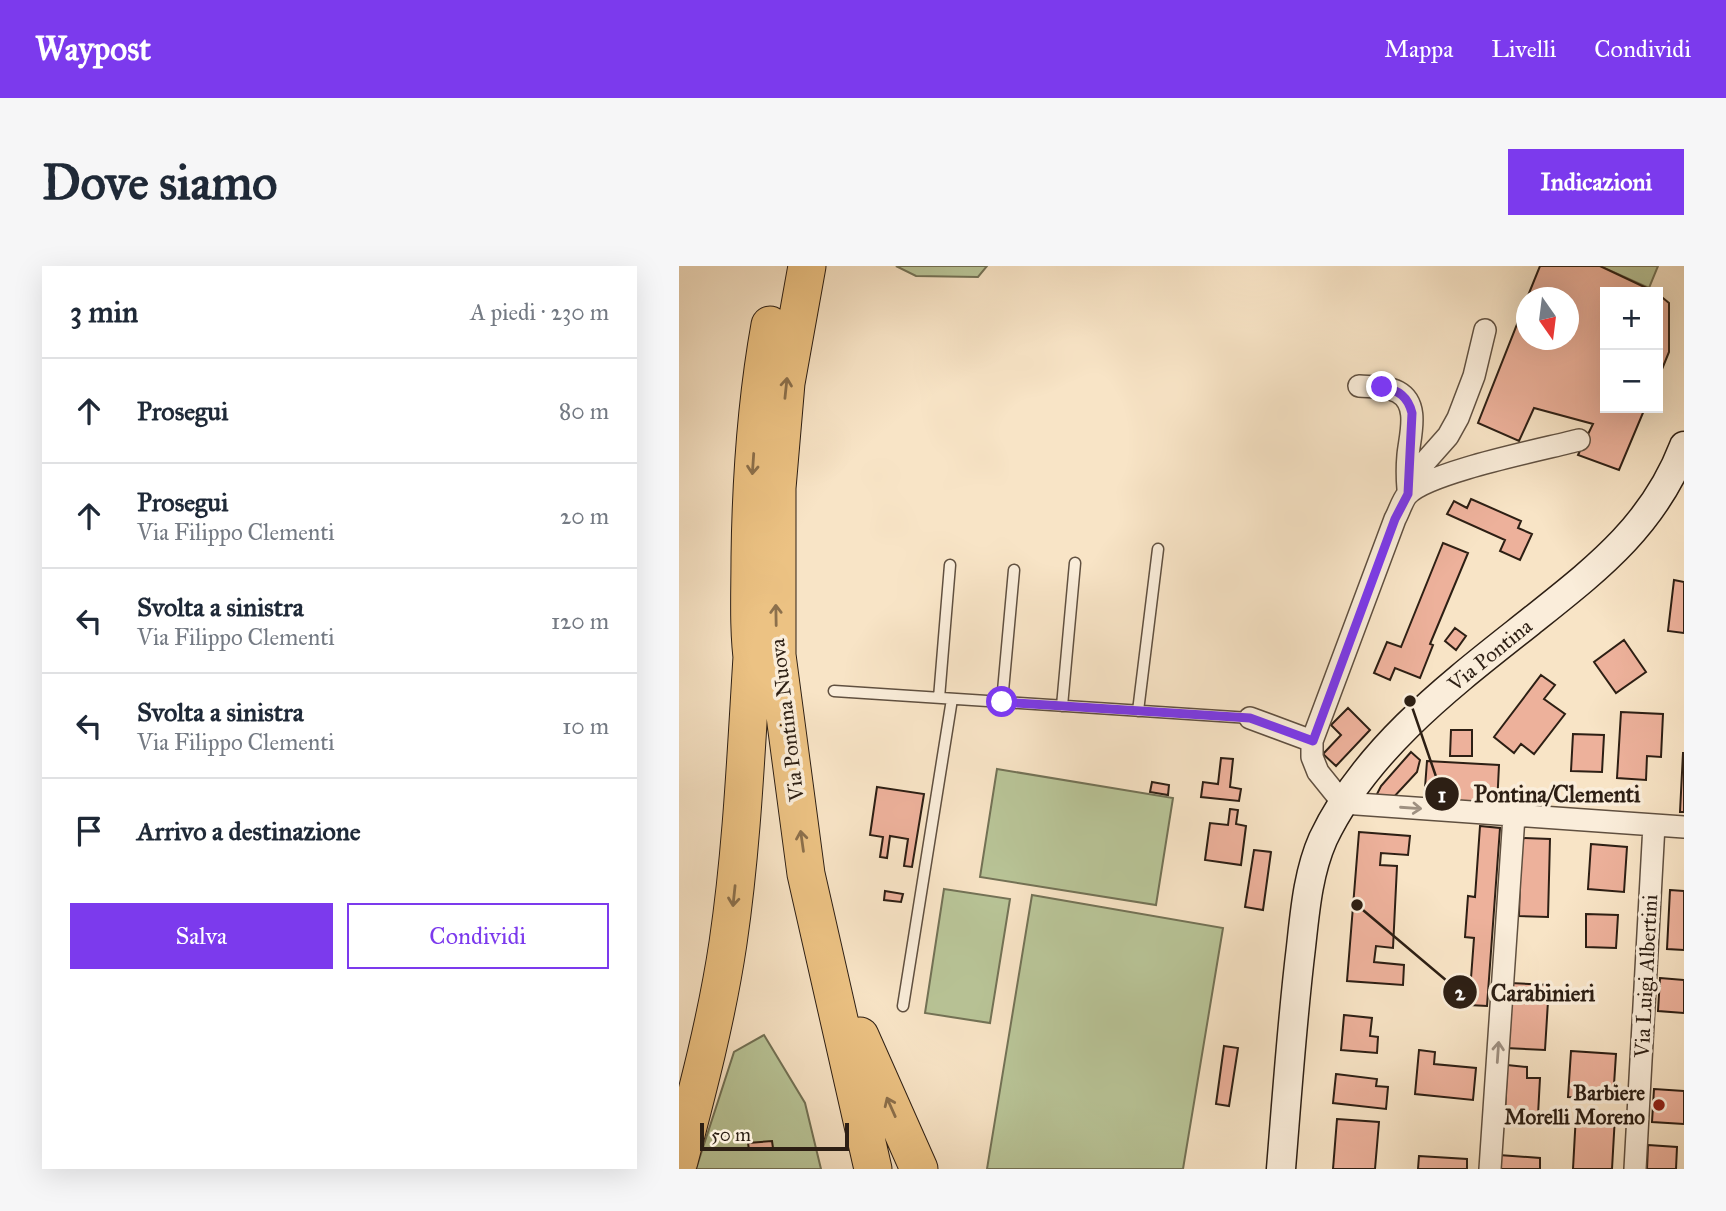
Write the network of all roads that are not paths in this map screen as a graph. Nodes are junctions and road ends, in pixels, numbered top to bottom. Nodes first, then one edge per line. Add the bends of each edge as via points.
1 (782, 266) edge
2 (807, 266) edge
3 (1485, 330) dead end
4 (1359, 386) dead end
5 (1579, 440) dead end
6 (1684, 446) edge
7 (1408, 494) junction
8 (1158, 549) dead end
9 (1076, 564) dead end
10 (950, 565) dead end
11 (1014, 570) dead end
12 (752, 657) junction
13 (834, 691) dead end
14 (939, 698) junction
15 (953, 699) junction
16 (1002, 702) junction
17 (1062, 706) junction
18 (1138, 711) junction
19 (1250, 718) joint
20 (1313, 741) junction
21 (1343, 803) junction
22 (1514, 816) junction
23 (1654, 825) junction
24 (1684, 827) edge
25 (825, 956) junction
26 (903, 1006) dead end
27 (679, 1161) edge
28 (848, 1169) edge
29 (873, 1169) edge
30 (919, 1169) edge
31 (1281, 1169) edge
32 (1490, 1169) edge
33 (1635, 1169) edge

1 -> 12 highway, Via Pontina Nuova via 759,384 750,587
25 -> 2 highway, Via Pontina Nuova via 806,874 777,655 777,488 786,383
3 - 7 street via 1458,418 1417,471
4 - 7 street via 1396,391 1410,405
5 - 7 street via 1463,469
6 - 21 street, Via Pontina via 1657,499 1626,541 1427,708
7 - 20 street
8 - 18 lane
9 - 17 lane
10 - 14 lane
11 - 16 lane
12 -> 27 highway via 728,943 710,1043
12 - 28 highway, Via Pontina Nuova via 778,851
13 - 14 lane
14 - 15 lane
15 - 16 lane
15 - 26 lane
16 - 17 lane
17 - 18 lane
18 - 19 lane
19 - 20 street
20 - 21 street via 1318,772
21 -> 22 street
21 - 31 street, Via Pontina via 1319,850 1307,900
22 - 23 street
32 -> 22 street
23 - 24 street
23 - 33 street, Via Luigi Albertini
25 - 29 highway, Via Pontina Nuova
30 -> 25 highway

